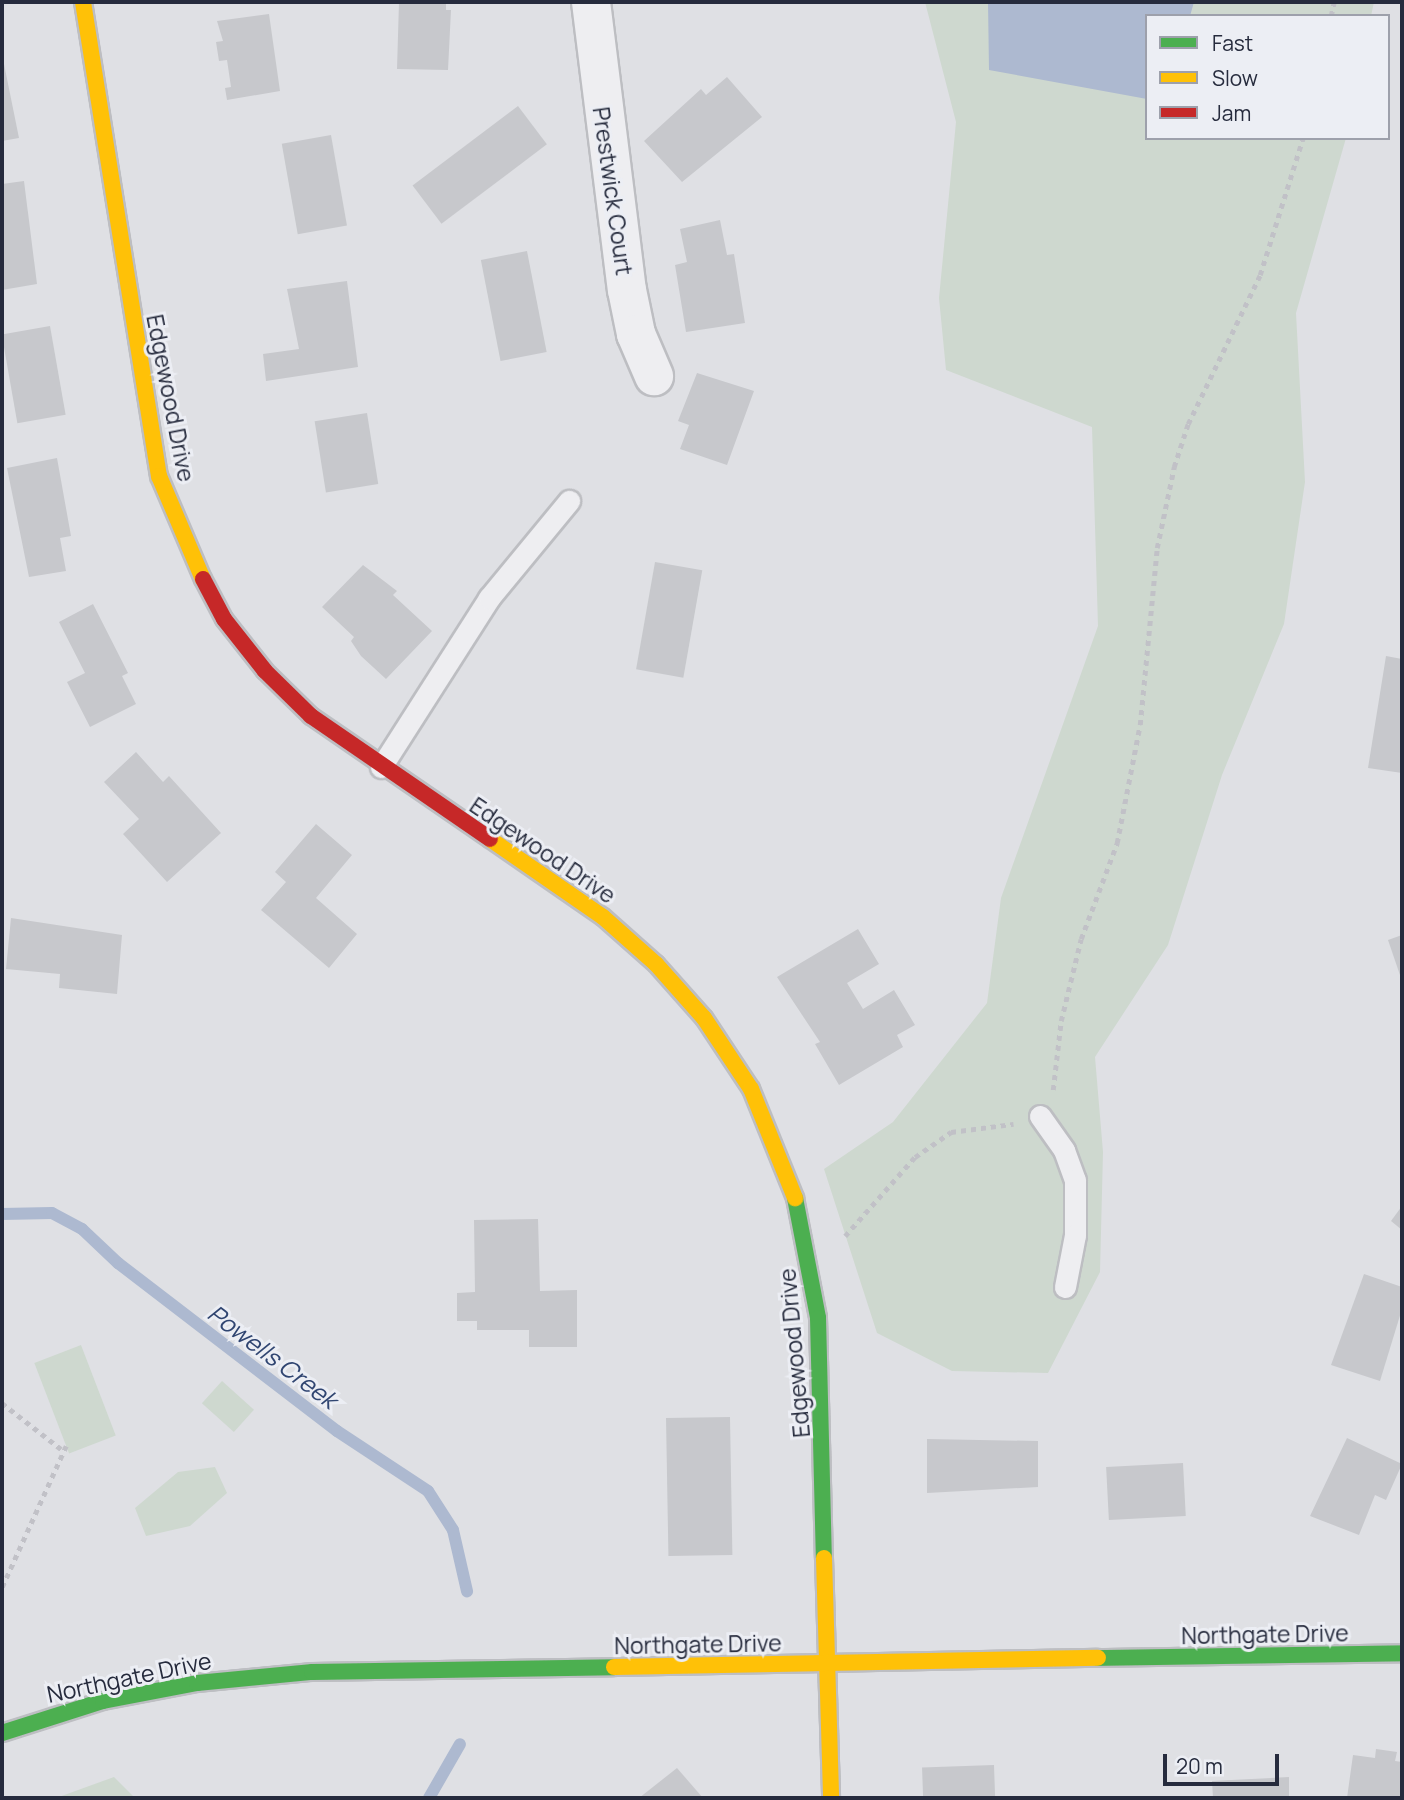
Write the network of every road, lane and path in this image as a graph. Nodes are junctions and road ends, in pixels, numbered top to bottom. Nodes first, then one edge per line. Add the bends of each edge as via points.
1 (83, 2) edge
2 (591, 2) edge
3 (1302, 140) edge
4 (654, 376) dead end
5 (569, 501) dead end
6 (381, 767) junction
7 (1040, 1116) junction
8 (808, 1257) junction
9 (1065, 1287) dead end
10 (2, 1403) edge
11 (2, 1587) edge
12 (1402, 1653) edge
13 (829, 1666) junction
14 (2, 1733) edge
15 (831, 1798) edge

1 - 6 street, Edgewood Drive via 159,476 181,538 224,619 265,671 311,716
2 - 4 street, Prestwick Court via 627,289 636,334
3 - 7 path via 1260,275 1188,424 1174,467 1157,548 1140,725 1117,843 1081,939 1061,1021 1057,1082
5 - 6 lane via 489,598
6 - 8 street, Edgewood Drive via 603,917 656,964 704,1018 751,1090 781,1155
7 - 8 path via 951,1132 915,1157 842,1240
7 - 9 lane via 1064,1150 1075,1180 1075,1235
8 - 13 street, Edgewood Drive via 824,1415
10 - 11 path via 64,1448
12 - 13 street, Northgate Drive
13 - 14 street, Northgate Drive via 274,1674 103,1701
13 - 15 street, Edgewood Drive

